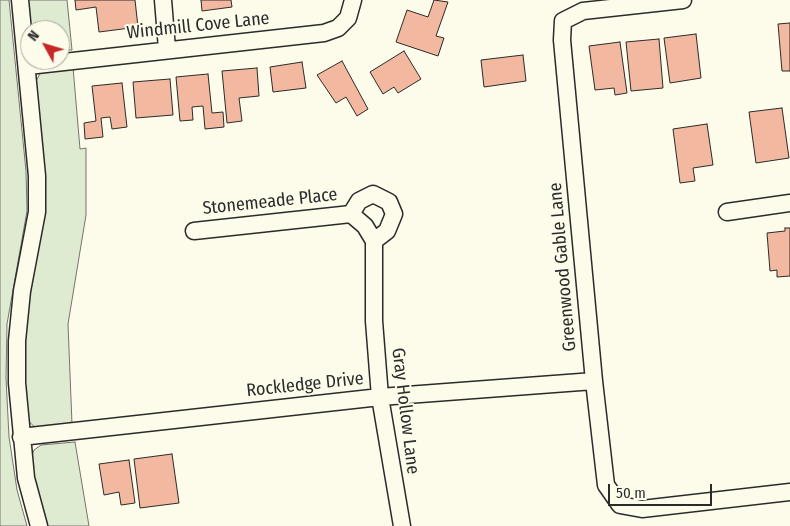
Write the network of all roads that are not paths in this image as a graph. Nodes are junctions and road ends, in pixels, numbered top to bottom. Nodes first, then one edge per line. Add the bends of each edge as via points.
1 (20, 0) edge
2 (163, 0) edge
3 (354, 0) edge
4 (683, 0) edge
5 (22, 20) edge
6 (167, 49) junction
7 (70, 61) edge
8 (28, 70) edge
9 (790, 203) edge
10 (727, 212) dead end
11 (352, 214) junction
12 (194, 231) dead end
13 (374, 241) junction
14 (594, 381) junction
15 (380, 397) junction
16 (21, 436) junction
17 (790, 492) edge
18 (39, 526) edge
19 (402, 526) edge

1 - 5 street
2 - 6 street
3 - 6 street, Windmill Cove Lane via 348,18 338,28 324,33
4 - 14 street, Greenwood Gable Lane via 583,11 563,21 562,40
6 - 7 street, Windmill Cove Lane
8 - 16 street via 37,212 22,291 17,341
9 - 10 street
11 - 12 street, Stonemeade Place
11 - 13 street, Stonemeade Place
11 - 13 street, Stonemeade Place via 359,200 373,194 389,202 394,214 387,231
13 - 15 street, Gray Hollow Lane via 374,321
14 - 15 street, Rockledge Drive
14 - 17 street, Greenwood Gable Lane via 606,484 620,505 642,509
15 - 16 street, Rockledge Drive
15 - 19 street, Gray Hollow Lane
16 - 18 street via 26,478

